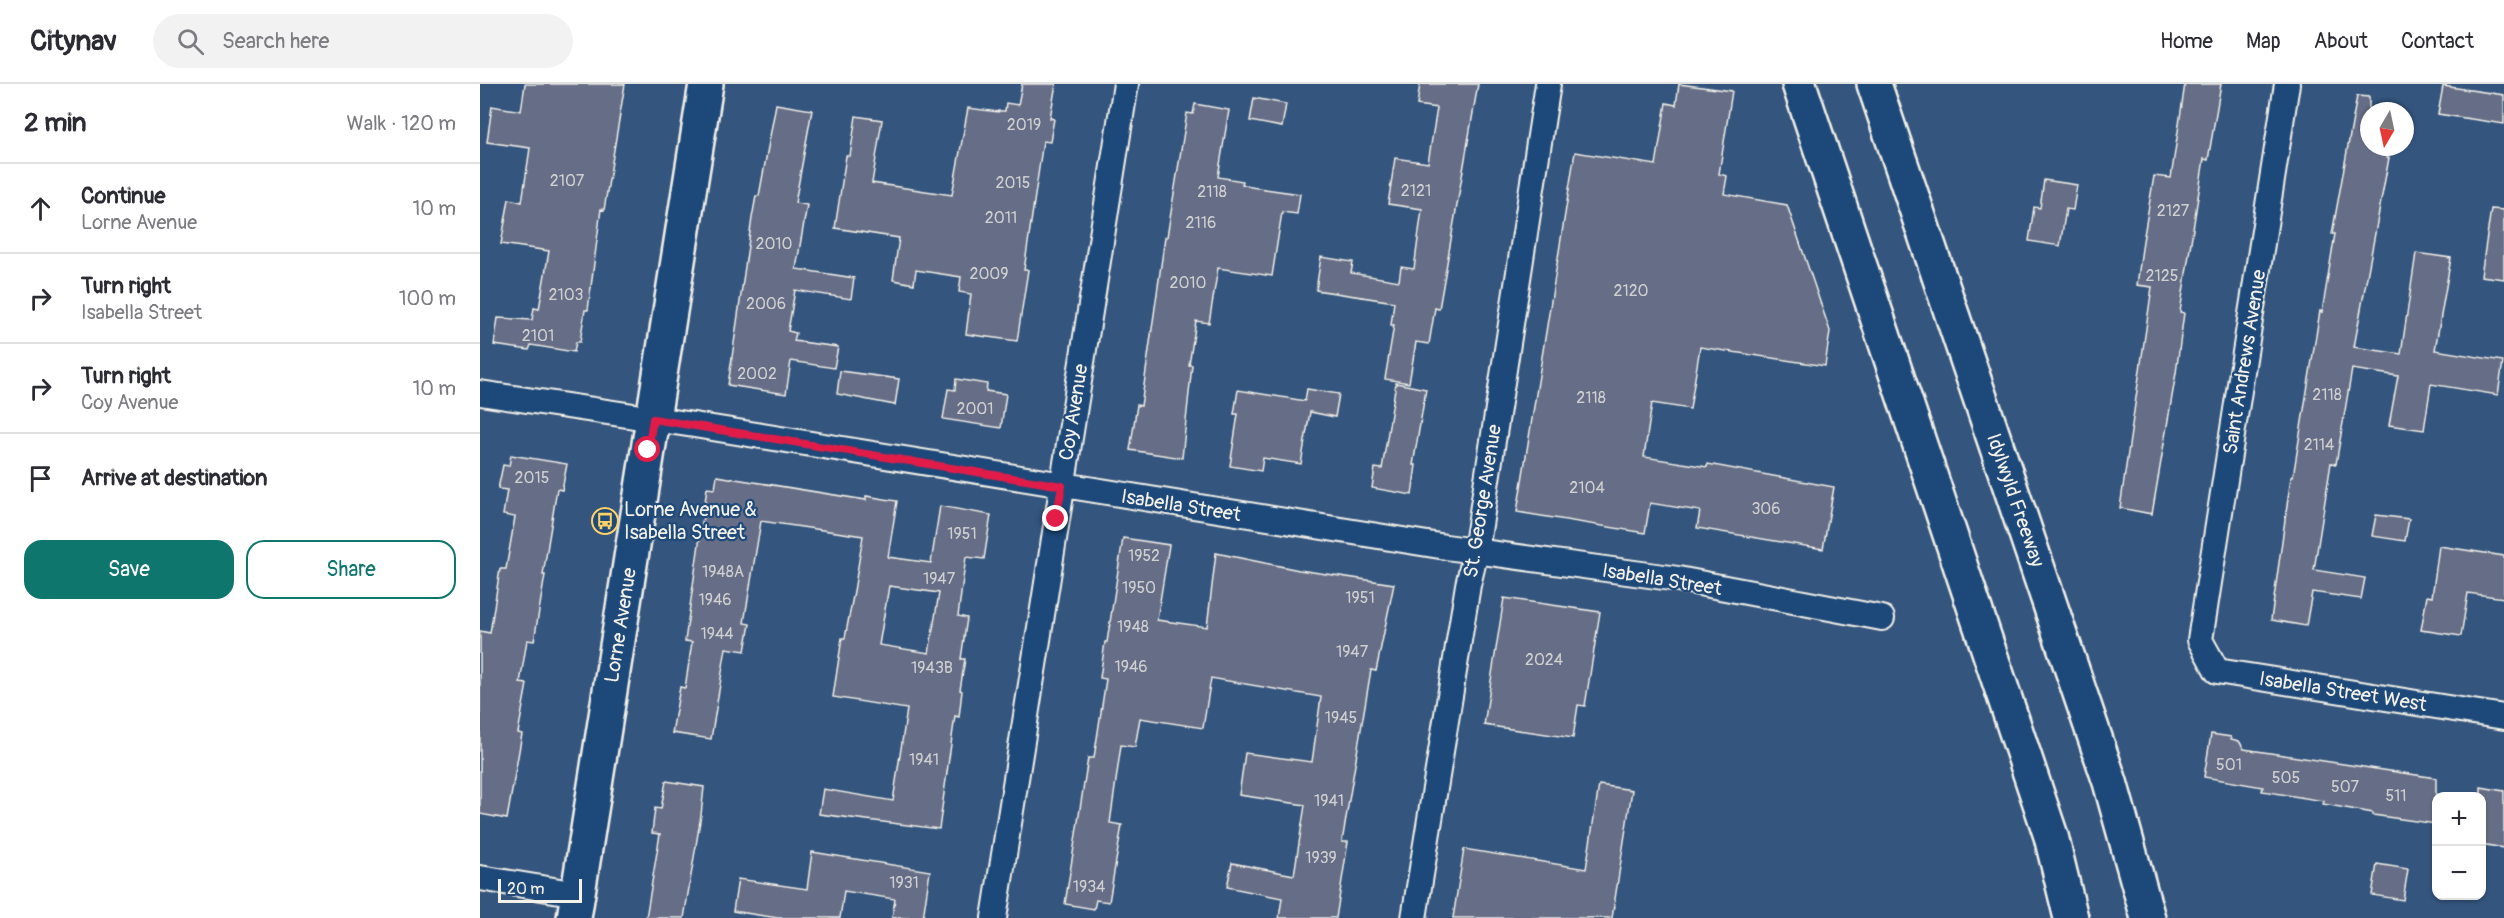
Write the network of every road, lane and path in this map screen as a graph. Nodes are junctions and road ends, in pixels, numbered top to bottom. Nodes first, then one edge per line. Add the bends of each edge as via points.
1 (706, 84) edge
2 (1126, 84) edge
3 (1548, 84) edge
4 (1799, 84) edge
5 (1874, 84) edge
6 (2287, 84) edge
7 (480, 393) edge
8 (653, 419) junction
9 (1062, 486) junction
10 (1476, 551) junction
11 (1882, 618) dead end
12 (2200, 640) joint
13 (2504, 717) edge
14 (480, 878) edge
15 (576, 906) edge
16 (994, 918) edge
17 (1414, 918) edge
18 (2071, 918) edge
19 (2148, 918) edge

1 - 8 main road, Lorne Avenue
2 - 9 street, Coy Avenue
3 - 10 street, St. George Avenue
4 - 18 main road via 2051,836
5 - 19 main road, Idylwyld Freeway via 2110,782
6 - 12 street, Saint Andrews Avenue
7 - 8 street, Isabella Street
8 - 9 street, Isabella Street
8 - 15 main road, Lorne Avenue
9 - 10 street, Isabella Street
9 - 16 street, Coy Avenue
10 - 11 street, Isabella Street via 1678,579
10 - 17 street, St. George Avenue
12 - 13 street, Isabella Street West via 2217,671
14 - 15 street

